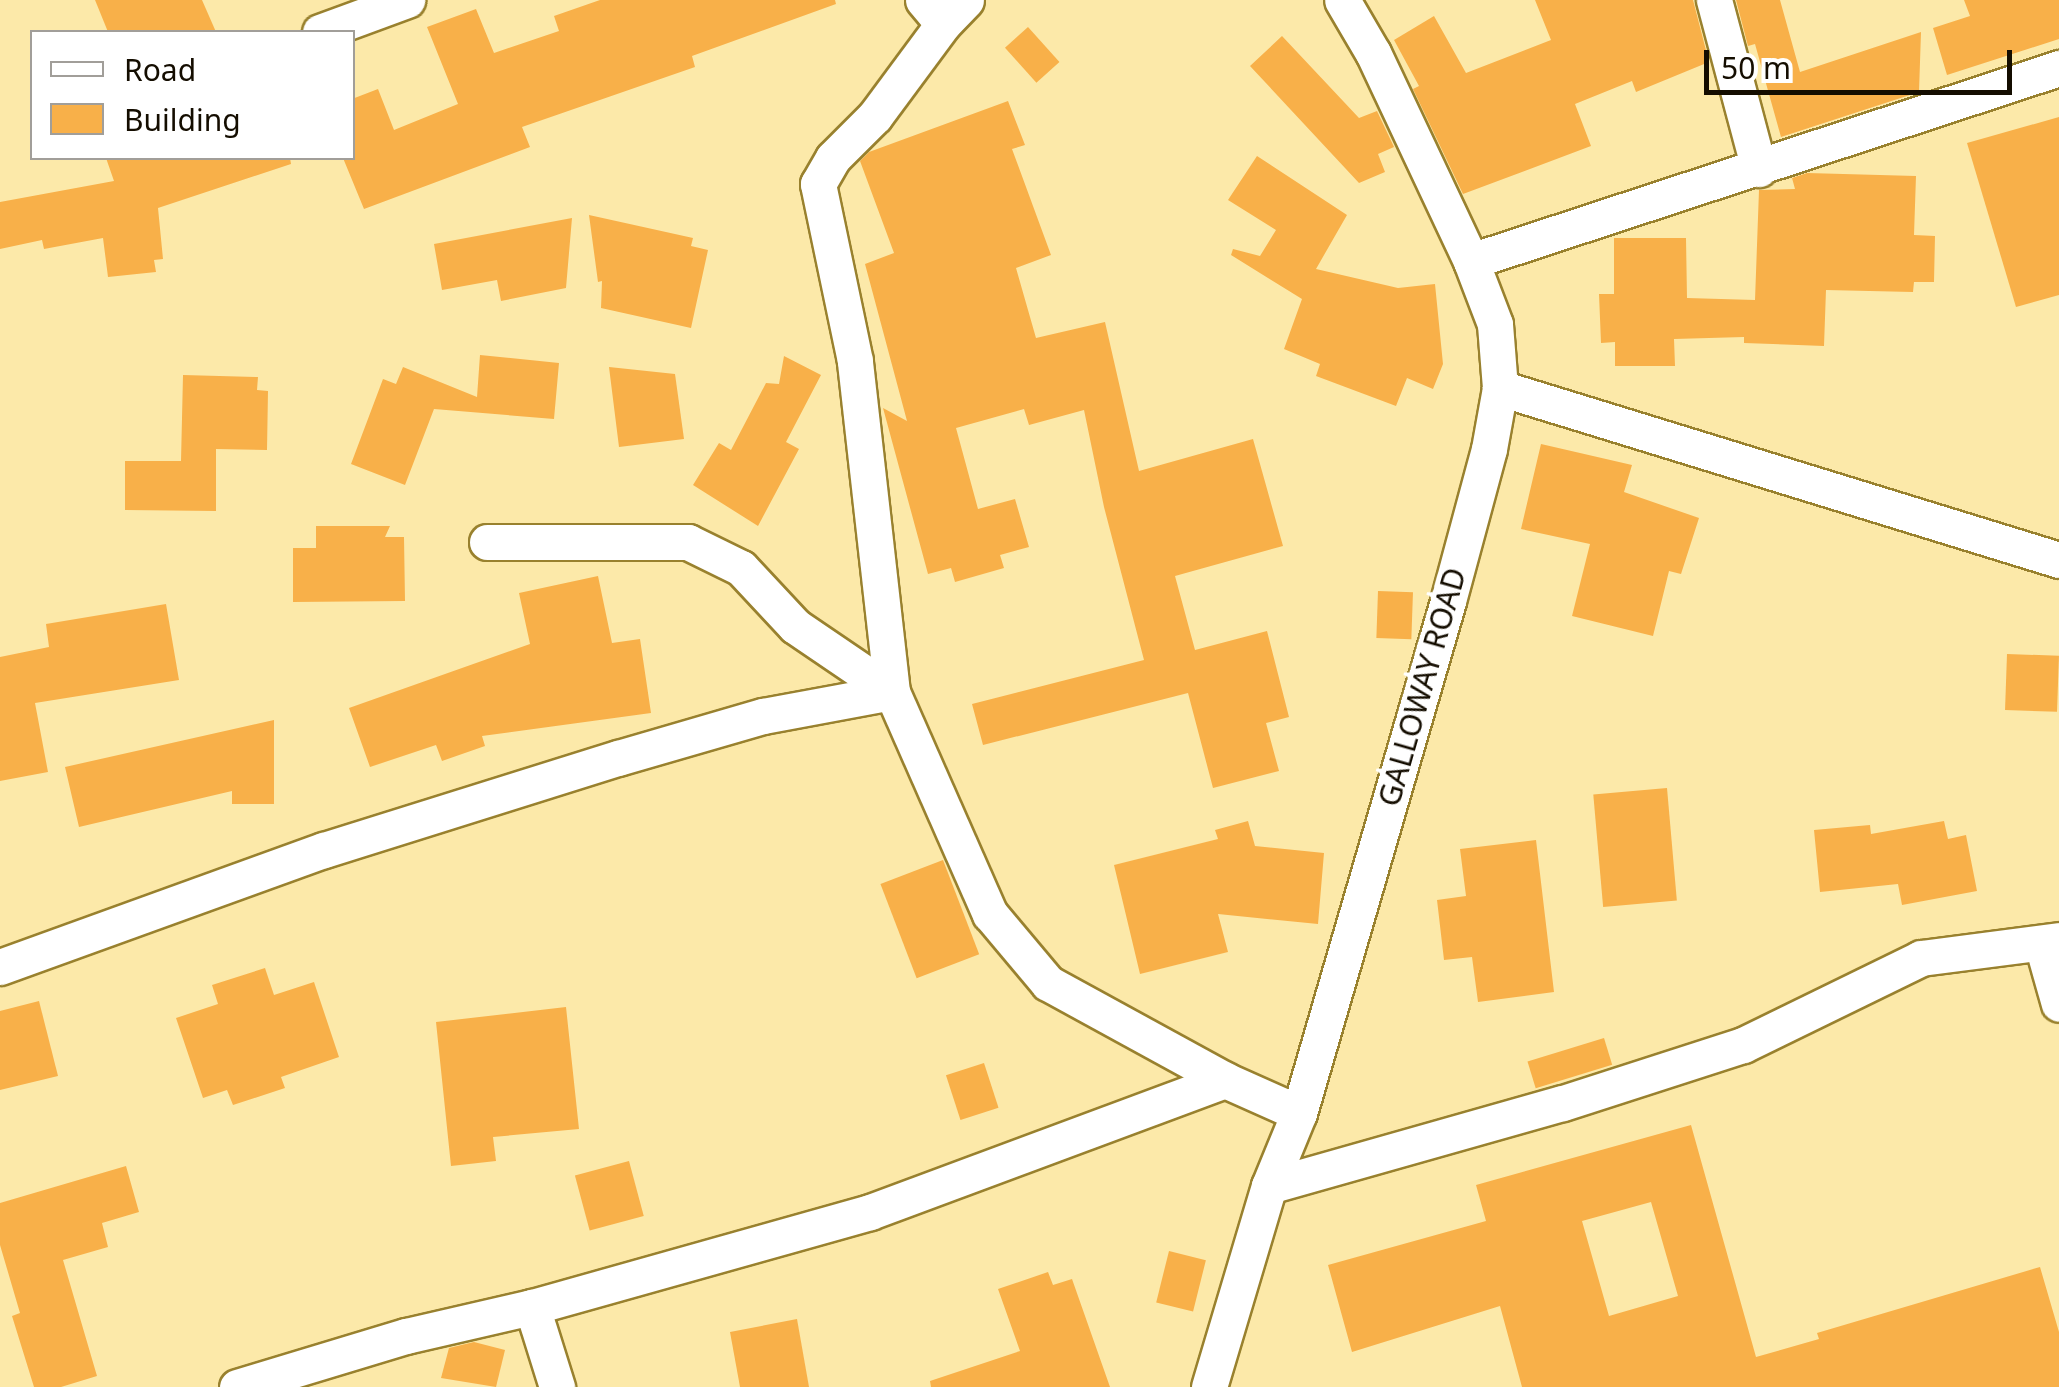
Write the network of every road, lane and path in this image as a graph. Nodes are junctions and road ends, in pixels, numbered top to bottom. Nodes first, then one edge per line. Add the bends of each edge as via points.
1 (406, 0) edge
2 (1342, 0) edge
3 (1714, 0) edge
4 (944, 8) edge
5 (325, 30) edge
6 (2059, 68) edge
7 (1759, 169) junction
8 (1470, 261) junction
9 (1500, 388) junction
10 (487, 542) dead end
11 (2059, 560) edge
12 (892, 692) junction
13 (2050, 942) edge
14 (0, 966) edge
15 (2059, 1004) edge
16 (1225, 1080) junction
17 (1300, 1113) junction
18 (1269, 1186) junction
19 (532, 1306) junction
20 (238, 1387) edge
21 (557, 1387) edge
22 (1209, 1387) edge

1 - 5 street
2 - 8 street, GALLOWAY ROAD
3 - 7 street
4 - 12 street via 875,116 833,158 818,184 856,361
6 - 7 street
7 - 8 street
8 - 9 street, GALLOWAY ROAD via 1494,324
9 - 11 street
9 - 17 street, GALLOWAY ROAD via 1490,450
10 - 12 street via 688,542 740,568 795,626
12 - 14 street via 763,716 618,758 324,850
12 - 16 street via 990,914 1048,983
13 - 15 street
13 - 18 street via 1921,958 1743,1045
16 - 17 street
16 - 19 street via 870,1212
17 - 18 street, GALLOWAY ROAD
18 - 22 street, GALLOWAY ROAD
19 - 20 street
19 - 21 street

